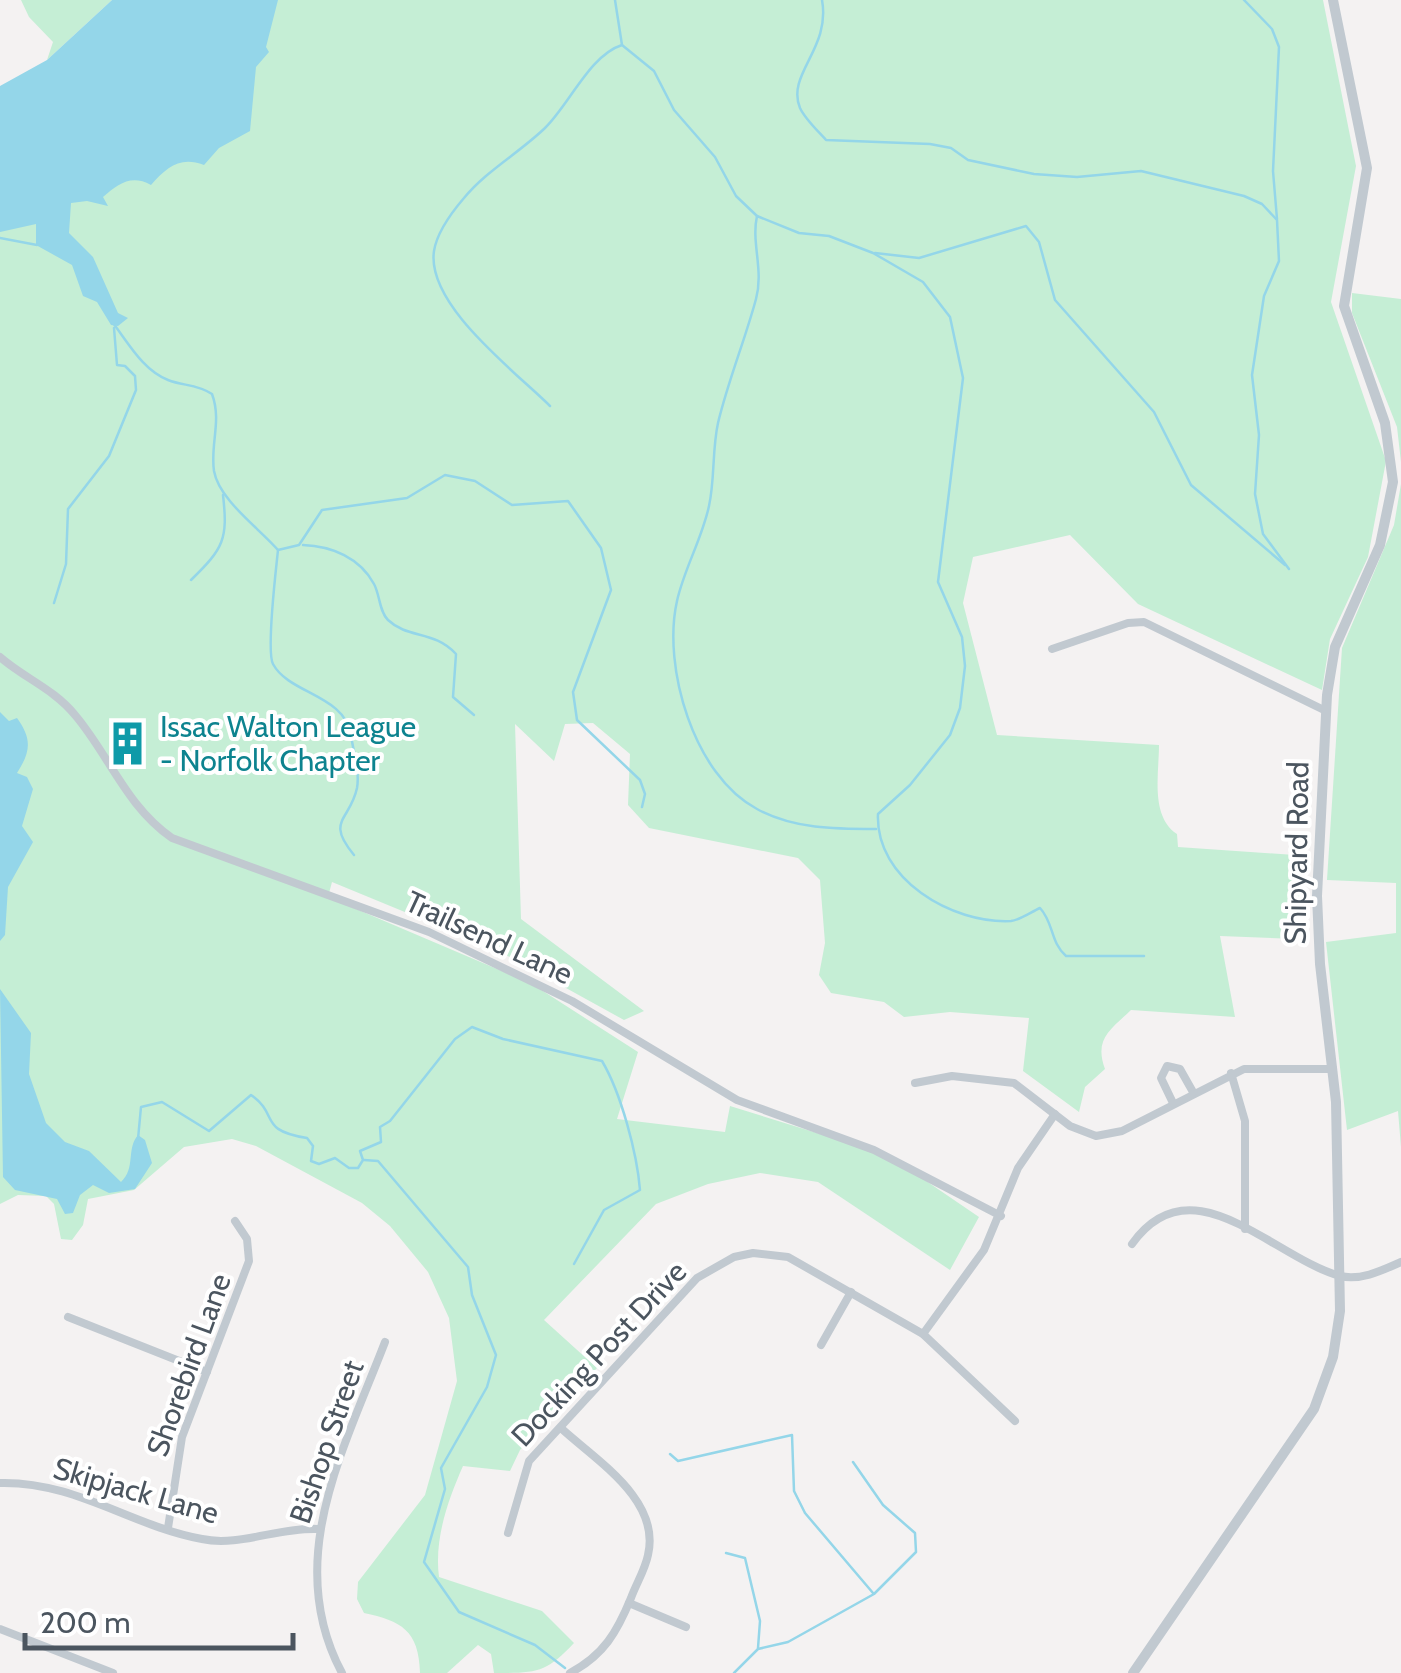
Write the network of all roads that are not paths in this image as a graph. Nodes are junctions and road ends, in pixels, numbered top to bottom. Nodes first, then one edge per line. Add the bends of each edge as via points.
1 (1332, 0) edge
2 (1052, 650) dead end
3 (0, 657) edge
4 (1326, 711) junction
5 (1333, 1069) junction
6 (1231, 1073) junction
7 (915, 1083) dead end
8 (1194, 1092) junction
9 (1173, 1103) junction
10 (1054, 1114) junction
11 (1001, 1216) junction
12 (235, 1222) dead end
13 (1245, 1229) junction
14 (1132, 1244) dead end
15 (1401, 1262) edge
16 (1340, 1276) junction
17 (851, 1292) junction
18 (68, 1318) dead end
19 (923, 1334) junction
20 (385, 1342) dead end
21 (821, 1345) dead end
22 (206, 1372) junction
23 (1015, 1420) dead end
24 (562, 1429) junction
25 (0, 1483) edge
26 (168, 1528) junction
27 (318, 1529) junction
28 (508, 1533) dead end
29 (629, 1603) junction
30 (686, 1627) dead end
31 (0, 1630) edge
32 (112, 1673) edge
33 (342, 1673) edge
34 (570, 1673) edge
35 (1133, 1673) edge

1 - 4 street, Shipyard Road via 1367,168 1344,306 1386,423 1393,466 1386,522 1335,648
2 - 4 street via 1144,622
3 - 11 street, Trailsend Lane via 75,715 136,804 172,838 429,932 572,1001 738,1100 874,1150
4 - 5 street, Shipyard Road via 1318,937
5 - 6 street
5 - 16 street, Shipyard Road
6 - 8 street
6 - 13 street via 1245,1121
7 - 10 street via 952,1076 1014,1084
8 - 9 street
8 - 9 street via 1180,1069 1167,1066 1161,1078
9 - 10 street via 1110,1135 1083,1133
10 - 11 street via 1018,1168
11 - 19 street
12 - 22 street, Shorebird Lane via 250,1248 249,1261
13 - 14 street via 1184,1209 1150,1223
13 - 16 street
15 - 16 street via 1367,1275
16 - 35 street, Shipyard Road via 1336,1344 1314,1408
17 - 19 street, Docking Post Drive
17 - 21 street
17 - 24 street, Docking Post Drive via 774,1254 718,1263
18 - 22 street
19 - 23 street, Docking Post Drive
20 - 27 street, Bishop Street
22 - 26 street, Shorebird Lane via 178,1450
24 - 28 street, Docking Post Drive via 524,1470
24 - 29 street via 645,1514 648,1555
25 - 26 street, Skipjack Lane via 74,1492
26 - 27 street, Skipjack Lane via 221,1540
27 - 33 street, Bishop Street via 319,1608
29 - 30 street
29 - 34 street via 610,1642
31 - 32 street

